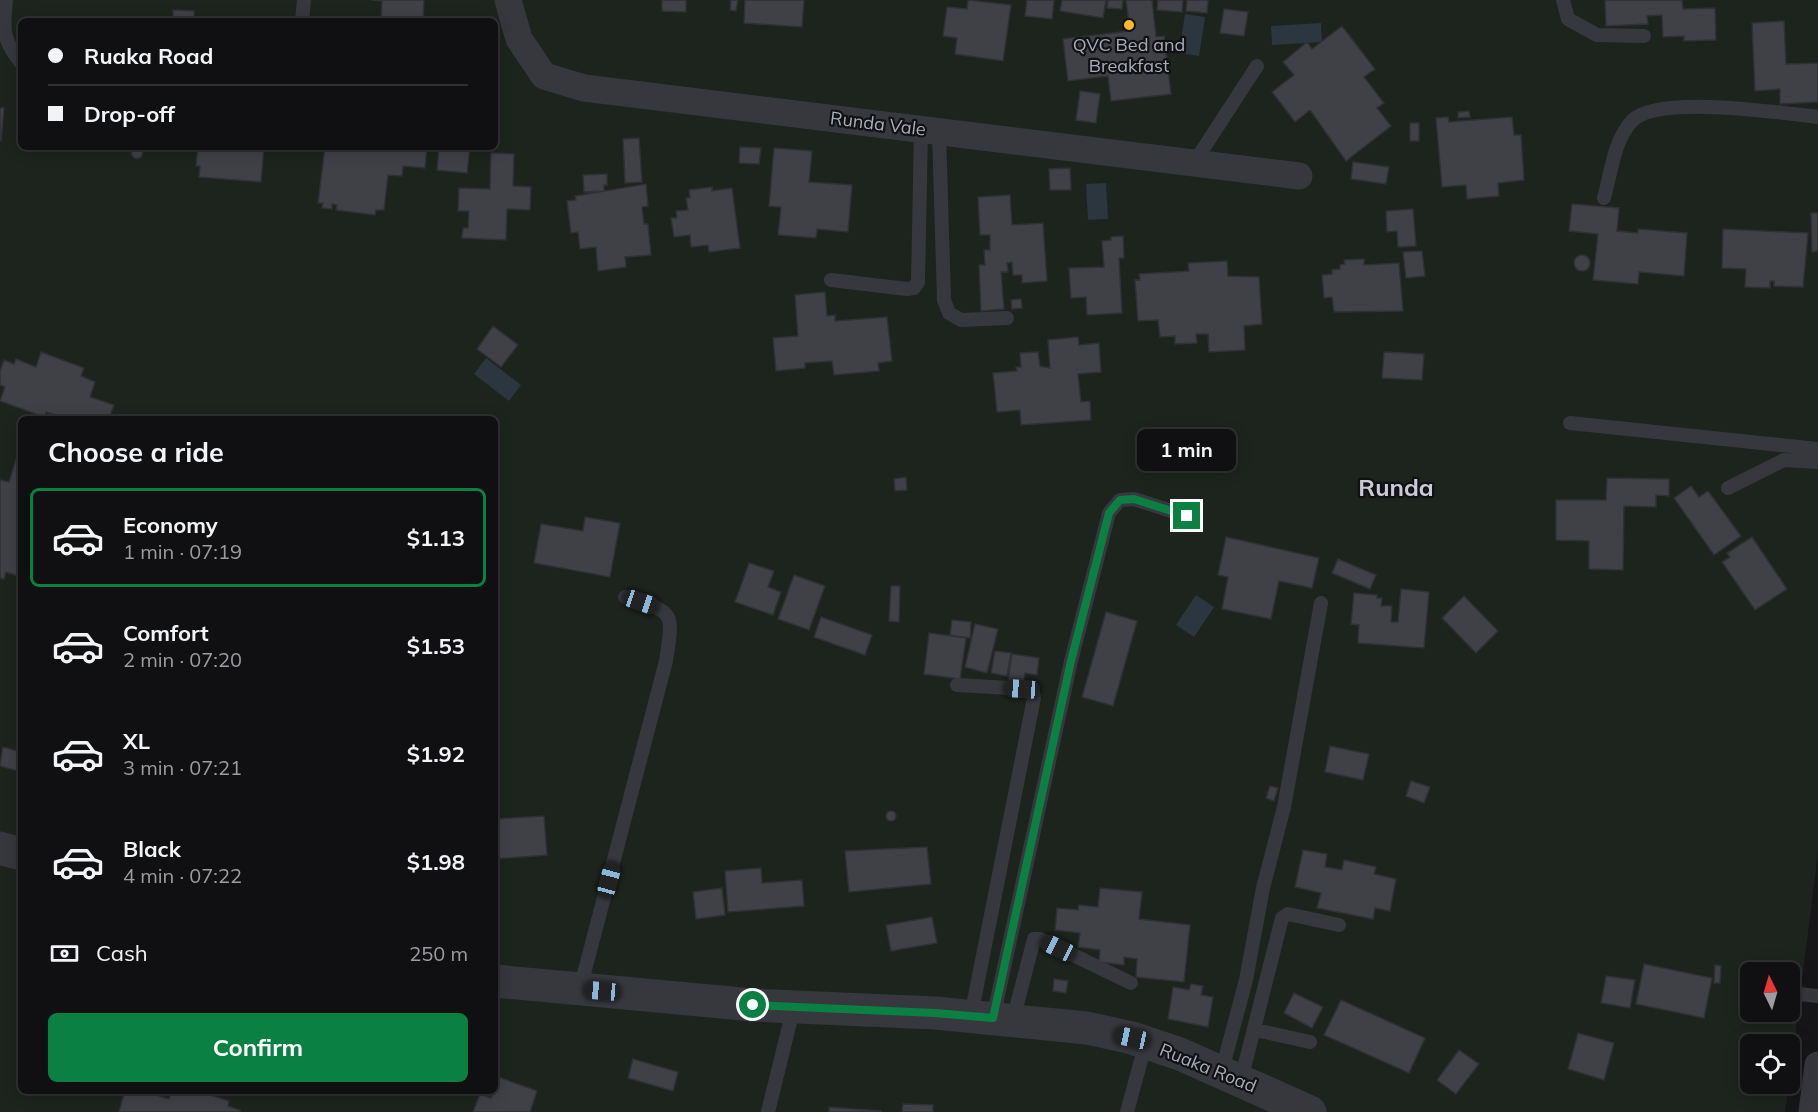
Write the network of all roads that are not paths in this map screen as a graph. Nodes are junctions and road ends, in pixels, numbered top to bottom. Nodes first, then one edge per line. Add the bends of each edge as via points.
1 (6, 0) edge
2 (304, 0) edge
3 (508, 0) edge
4 (1563, 0) edge
5 (303, 18) edge
6 (1644, 36) dead end
7 (18, 59) edge
8 (1257, 66) dead end
9 (1818, 117) edge
10 (930, 131) junction
11 (1194, 163) junction
12 (1299, 176) dead end
13 (1604, 198) dead end
14 (831, 280) dead end
15 (1007, 318) dead end
16 (1569, 423) dead end
17 (1818, 449) edge
18 (1818, 462) edge
19 (1728, 488) dead end
20 (1187, 516) dead end
21 (625, 597) dead end
22 (1322, 603) dead end
23 (957, 685) dead end
24 (0, 848) edge
25 (18, 853) edge
26 (1339, 925) dead end
27 (498, 981) edge
28 (1131, 983) dead end
29 (580, 989) junction
30 (1800, 994) edge
31 (1818, 996) edge
32 (794, 1006) junction
33 (993, 1019) junction
34 (1256, 1030) junction
35 (1146, 1042) junction
36 (1310, 1042) dead end
37 (1818, 1065) edge
38 (1231, 1075) junction
39 (768, 1112) edge
40 (1127, 1112) edge
41 (1310, 1112) edge
42 (1812, 1112) edge

1 - 7 lane via 4,34
2 - 5 lane
3 - 10 street, Runda Vale via 519,39 544,76 584,88
4 - 6 lane via 1568,19 1597,34
8 - 11 lane
9 - 13 lane via 1689,106 1653,109 1633,119 1618,143
10 - 11 street, Runda Vale
10 - 14 lane via 918,282 907,289
10 - 15 lane via 944,300 949,314 961,320
11 - 12 street, Runda Vale
16 - 17 lane
18 - 19 lane via 1784,460
20 - 33 lane via 1134,499 1120,500 1109,513 1071,661
21 - 29 lane via 657,608 672,623 666,661
22 - 38 lane via 1284,807 1263,888
23 - 33 lane via 1028,689 1034,698
24 - 25 street
26 - 34 lane via 1288,914 1282,918
27 - 29 street, Ruaka Road
28 - 33 lane via 1034,939
29 - 32 street, Ruaka Road
30 - 31 lane
32 - 33 street, Ruaka Road
32 - 39 lane
33 - 35 street, Ruaka Road via 1087,1028
34 - 36 lane
34 - 38 lane
35 - 38 street, Ruaka Road
35 - 40 lane
37 - 42 street
38 - 41 street, Ruaka Road

